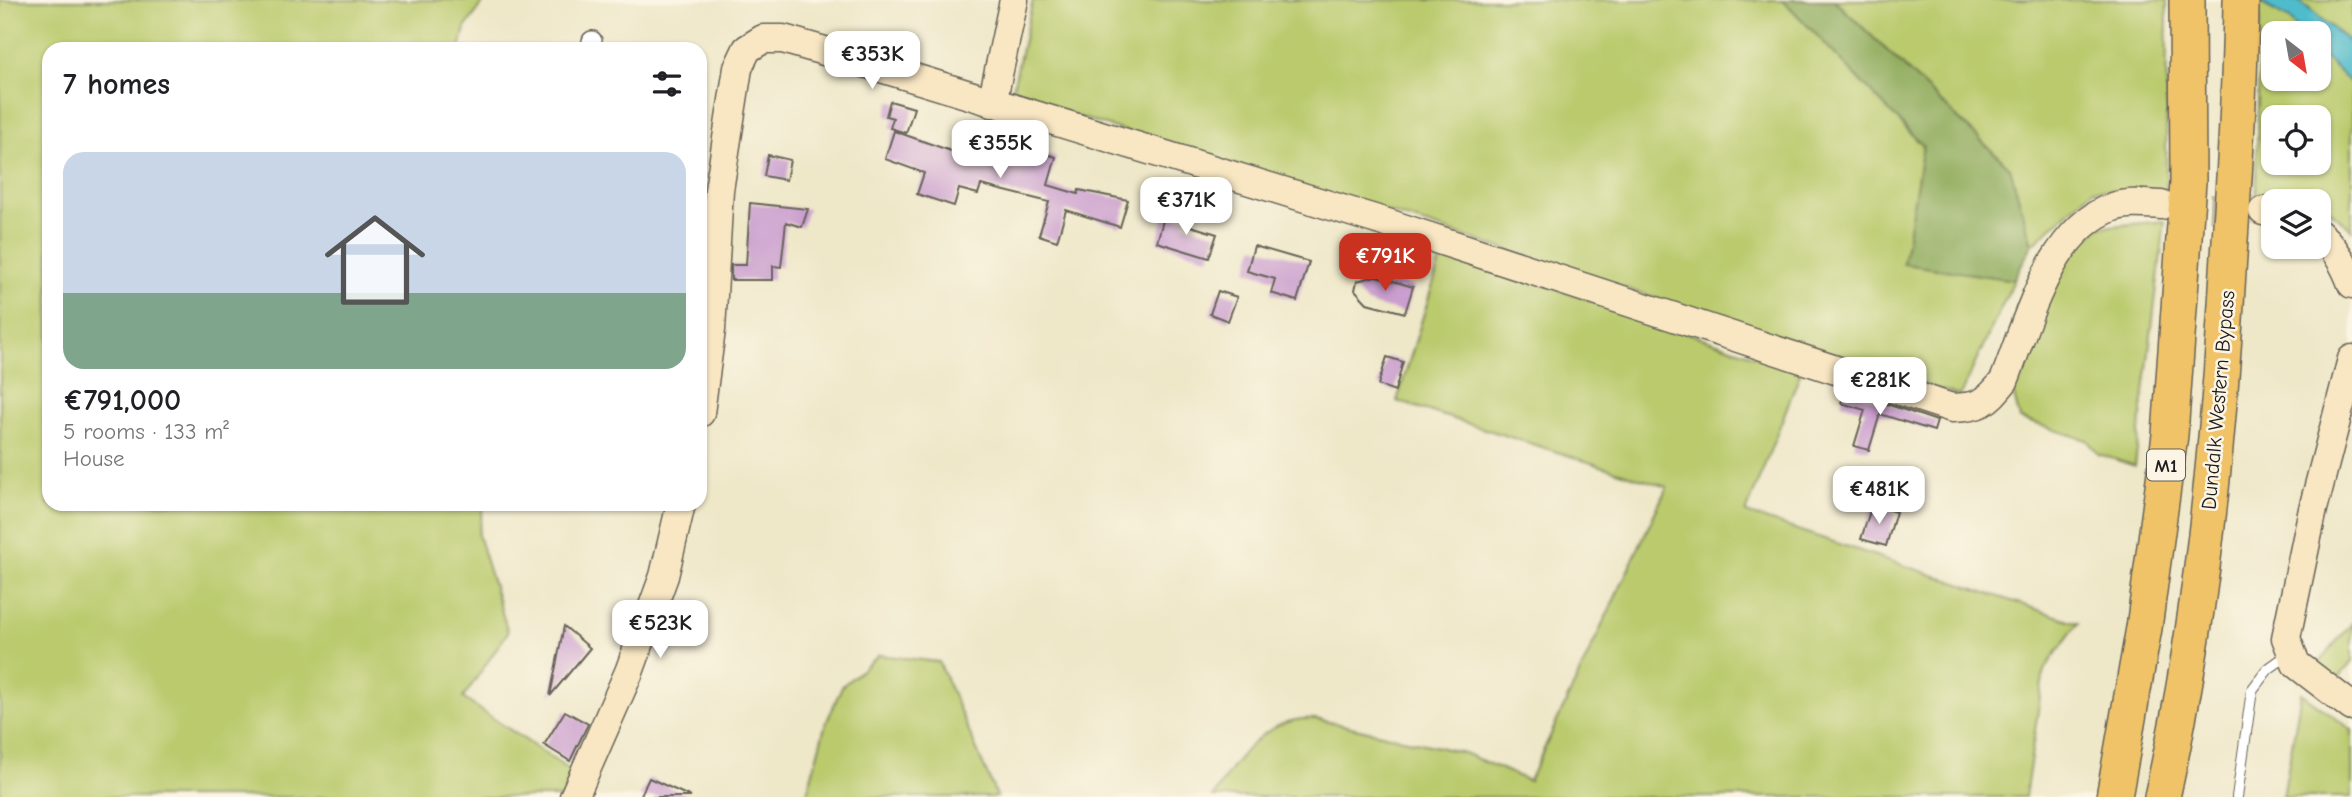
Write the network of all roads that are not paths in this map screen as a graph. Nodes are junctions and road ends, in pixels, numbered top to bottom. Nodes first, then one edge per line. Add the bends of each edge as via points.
1 (1014, 0) edge
2 (2187, 0) edge
3 (2241, 5) edge
4 (992, 103) junction
5 (2161, 205) tunnel mouth
6 (2331, 245) edge
7 (2352, 284) edge
8 (707, 310) edge
9 (2352, 359) edge
10 (679, 511) edge
11 (2289, 645) junction
12 (2352, 707) edge
13 (575, 797) edge
14 (2114, 797) edge
15 (2162, 797) edge
16 (2238, 797) edge

1 - 4 street
2 - 14 highway, M1 via 2188,182 2172,411 2144,628
3 - 15 highway, Dundalk Western Bypass / M1 via 2224,349 2202,581 2182,711
4 - 5 street via 1384,222 1952,408 1976,407 2004,381 2065,242 2086,220 2113,207
4 - 8 street via 783,39 763,39 747,49 738,68 719,190
6 - 7 street
9 - 11 street via 2308,534
10 - 13 street via 664,576 629,672
11 - 12 street via 2296,664
11 - 16 lane via 2252,690

